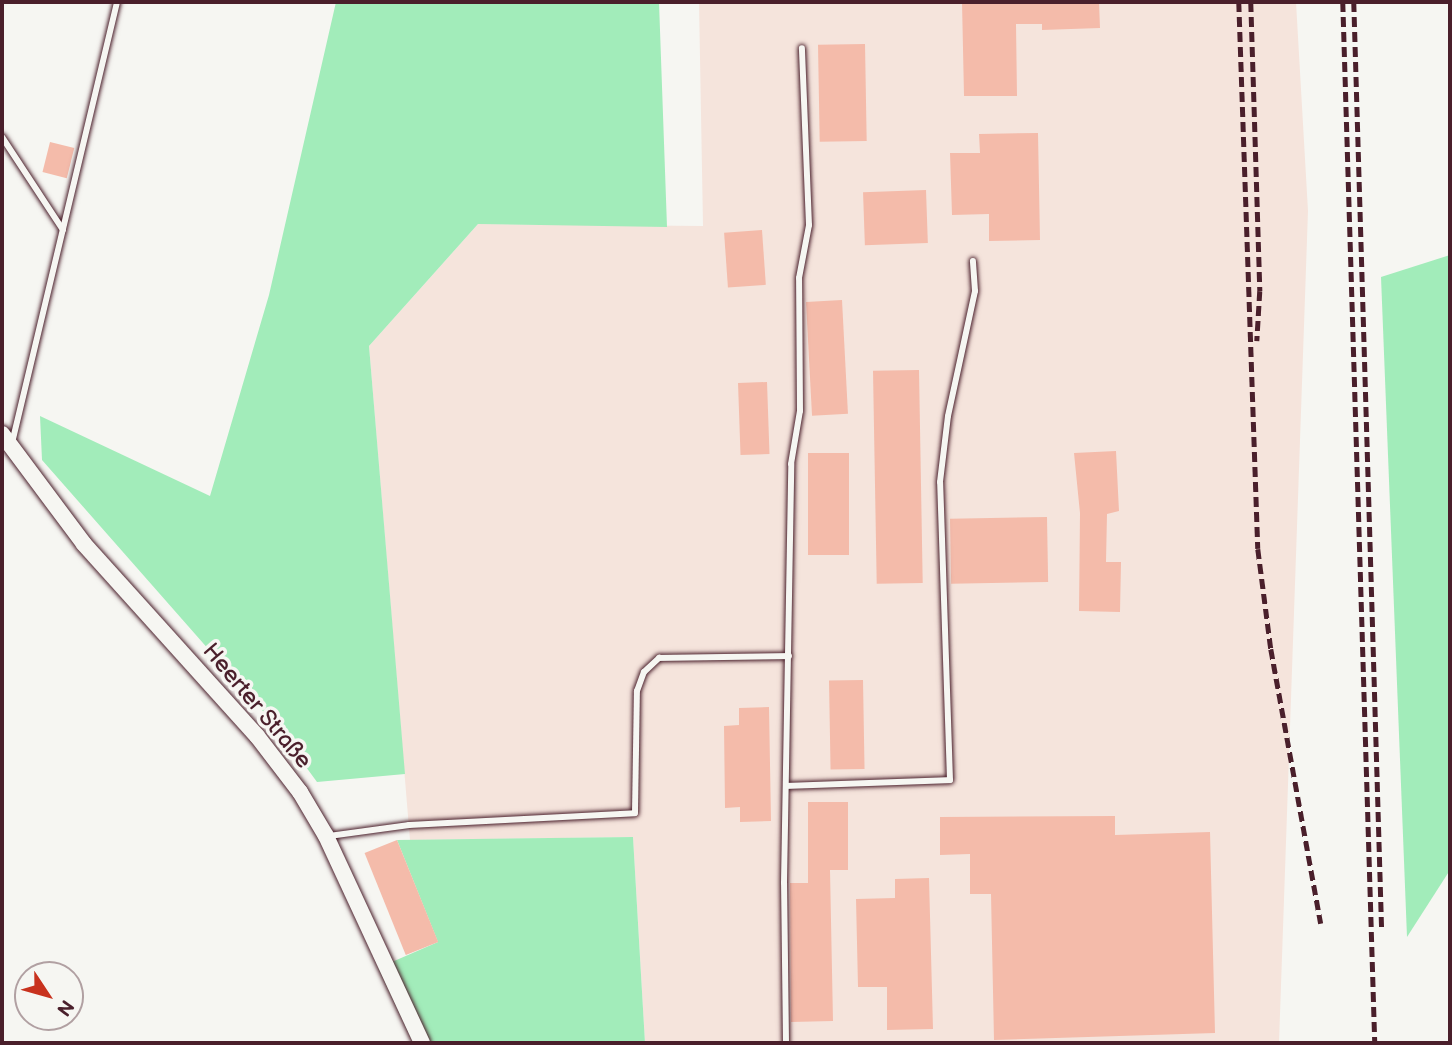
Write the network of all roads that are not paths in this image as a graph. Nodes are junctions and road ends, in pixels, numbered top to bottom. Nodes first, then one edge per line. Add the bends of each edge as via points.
1 (117, 2) edge
2 (802, 48) dead end
3 (2, 137) edge
4 (63, 230) junction
5 (973, 261) dead end
6 (6, 441) edge
7 (789, 656) junction
8 (788, 786) junction
9 (326, 836) junction
10 (422, 1043) edge
11 (786, 1043) edge

1 - 4 lane
2 - 7 lane via 809,225 799,278 800,411 791,464
3 - 4 lane
4 - 6 lane
5 - 8 lane via 969,330 948,416 940,482 950,780
6 - 9 main road, Heerter Straße via 84,544 257,736
7 - 8 lane
7 - 9 lane via 659,658 644,672 637,691 635,813 409,825
8 - 11 lane
9 - 10 main road, Heerter Straße

